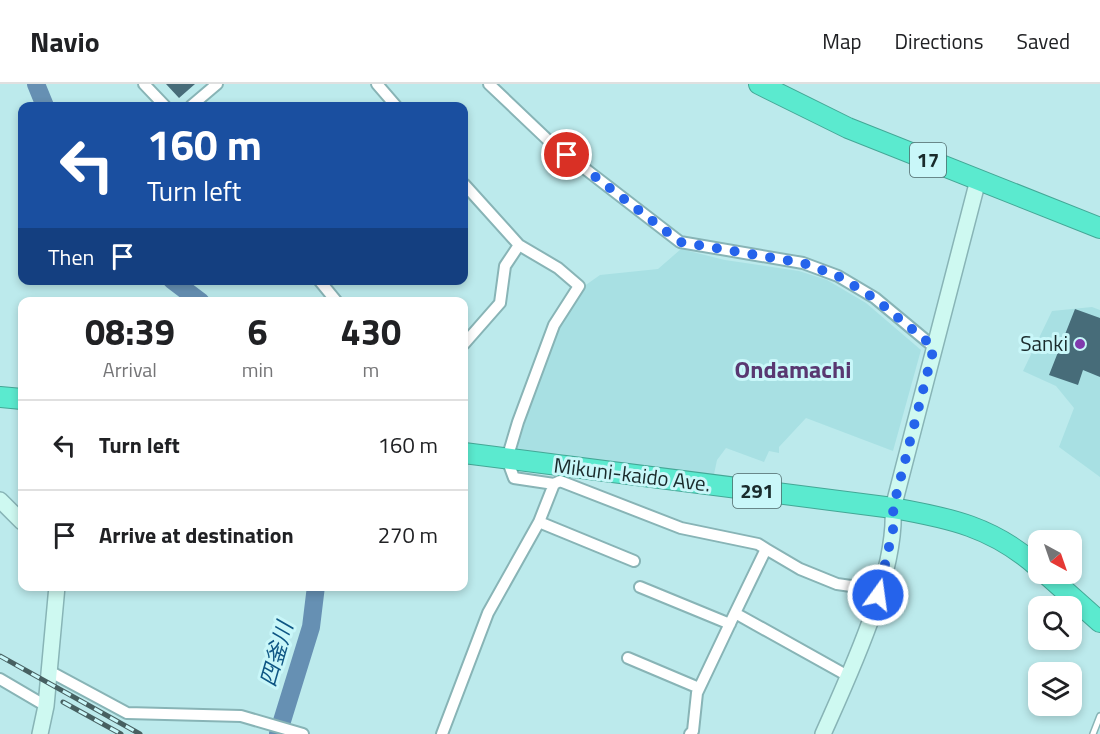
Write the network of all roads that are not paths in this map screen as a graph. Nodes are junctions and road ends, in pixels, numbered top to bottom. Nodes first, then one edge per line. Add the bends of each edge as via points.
1 (144, 84) edge
2 (217, 84) edge
3 (377, 84) edge
4 (489, 84) edge
5 (759, 84) edge
6 (161, 102) edge
7 (196, 102) edge
8 (393, 102) edge
9 (978, 180) junction
10 (468, 189) edge
11 (1100, 228) edge
12 (519, 246) junction
13 (323, 285) edge
14 (333, 297) edge
15 (468, 339) edge
16 (934, 347) junction
17 (0, 397) edge
18 (18, 399) edge
19 (468, 454) edge
20 (507, 459) junction
21 (554, 484) junction
22 (0, 500) edge
23 (893, 508) junction
24 (18, 518) edge
25 (539, 522) junction
26 (766, 549) junction
27 (1028, 560) edge
28 (634, 561) dead end
29 (1057, 584) edge
30 (640, 587) dead end
31 (879, 590) junction
32 (57, 591) edge
33 (735, 613) junction
34 (1100, 622) edge
35 (730, 624) junction
36 (628, 658) dead end
37 (49, 671) junction
38 (848, 676) junction
39 (0, 679) edge
40 (699, 688) junction
41 (46, 706) junction
42 (1100, 716) edge
43 (40, 734) edge
44 (303, 734) edge
45 (442, 734) edge
46 (690, 734) edge
47 (823, 734) edge
48 (1093, 734) edge

1 - 6 street
2 - 7 street
3 - 8 street
4 - 16 street via 549,141 680,242 803,263 838,276 874,298
5 - 9 highway, 17 via 848,128
9 - 11 highway, 17
9 - 16 street
10 - 12 street
12 - 15 street via 505,266 500,303
12 - 20 street via 558,268 579,286 554,325
13 - 14 street
16 - 23 street
17 - 18 highway
19 - 20 highway, Mikuni-kaido Ave. / 291
20 - 21 street via 514,478
20 - 23 highway, Mikuni-kaido Ave. / 291
21 - 25 street
21 - 26 street via 561,481 681,528
22 - 24 street
23 - 27 highway, Mikuni-kaido Ave. / 291 via 948,518 982,530
23 - 31 street via 894,525
25 - 28 street
25 - 45 street via 488,613
26 - 31 street via 837,584
26 - 33 street
29 - 34 highway
30 - 35 street
31 - 38 street
32 - 37 street
33 - 35 street
33 - 38 street
35 - 40 street
36 - 40 street
37 - 41 street
37 - 44 street via 127,713 241,716
38 - 47 street
39 - 41 street
40 - 46 street
41 - 43 street
42 - 48 lane

